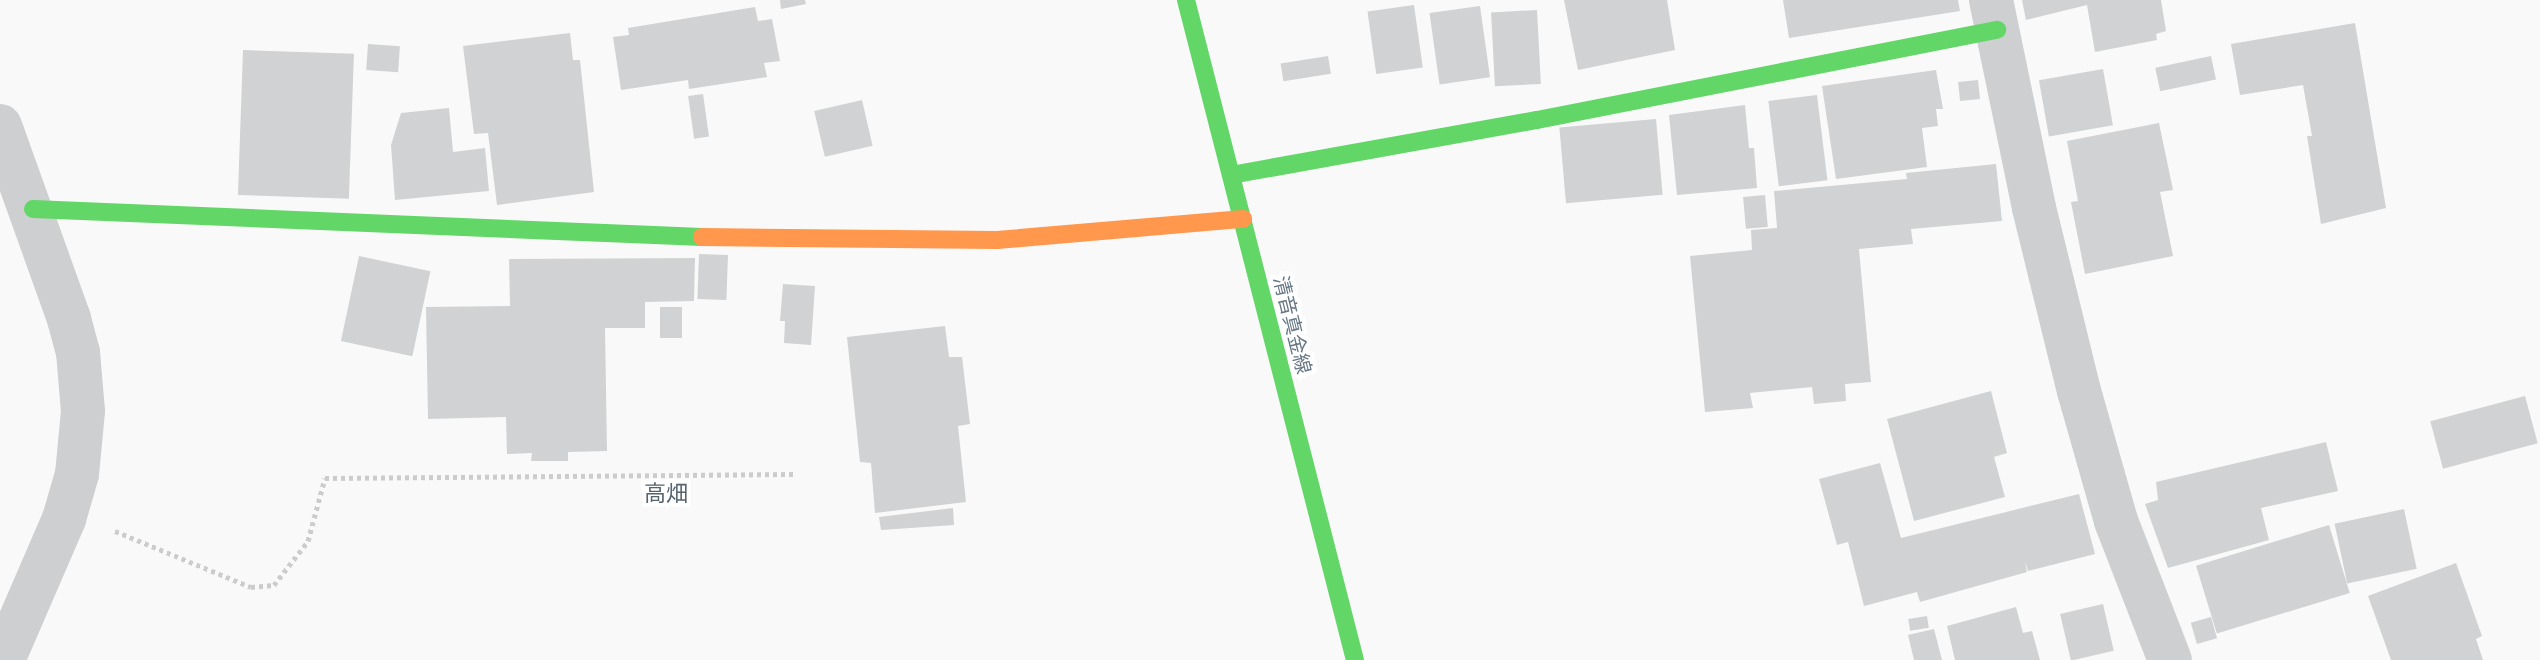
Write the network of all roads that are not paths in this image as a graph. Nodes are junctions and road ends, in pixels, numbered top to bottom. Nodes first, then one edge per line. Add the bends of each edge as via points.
1 (1186, 0) edge
2 (1994, 15) edge
3 (0, 126) edge
4 (1231, 175) junction
5 (33, 209) junction
6 (1243, 219) junction
7 (3, 660) edge
8 (1355, 660) edge
9 (2170, 660) edge

1 - 4 street, 清音真金線
2 - 4 street via 1537,120
2 - 9 street via 2079,391 2116,521
3 - 5 street
4 - 6 street, 清音真金線
5 - 6 street via 697,237 997,240
5 - 7 street via 78,352 83,432 66,511
6 - 8 street, 清音真金線

